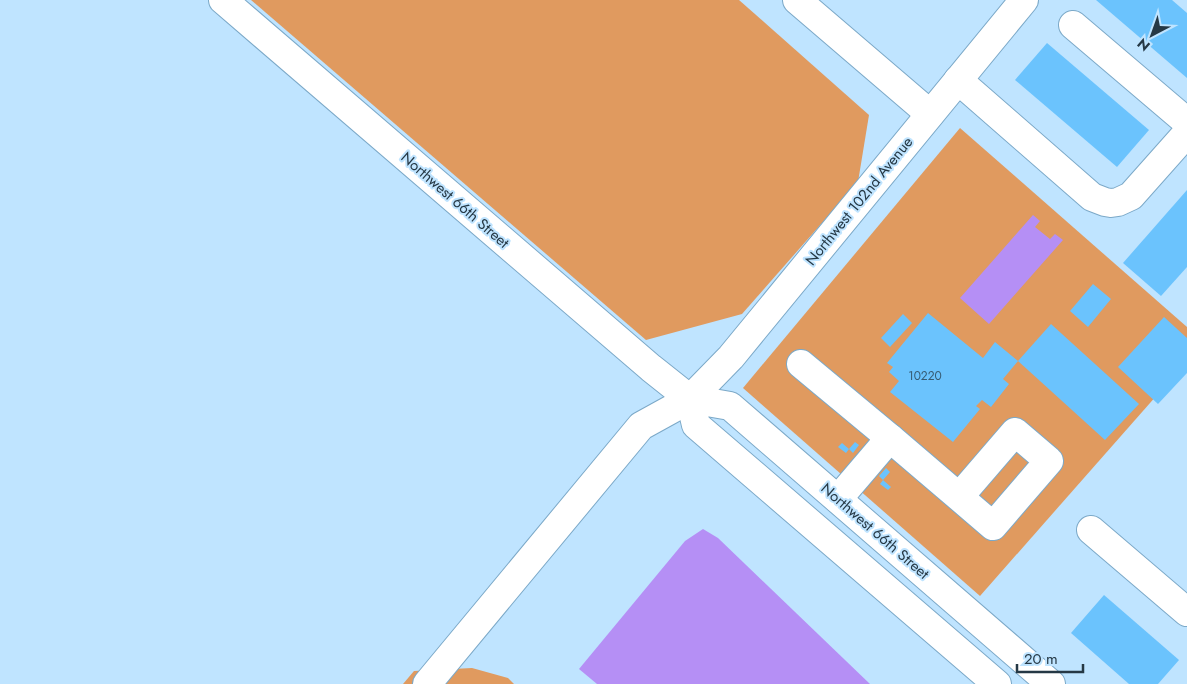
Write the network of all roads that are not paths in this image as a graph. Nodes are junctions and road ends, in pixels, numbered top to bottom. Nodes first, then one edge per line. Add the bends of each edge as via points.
1 (222, 0) edge
2 (797, 0) edge
3 (1024, 0) edge
4 (1073, 25) dead end
5 (958, 80) junction
6 (930, 114) junction
7 (1187, 122) edge
8 (1187, 133) edge
9 (801, 364) dead end
10 (690, 399) junction
11 (890, 438) junction
12 (959, 497) dead end
13 (838, 499) junction
14 (1091, 530) dead end
15 (1187, 612) edge
16 (427, 684) edge
17 (997, 684) edge
18 (1051, 684) edge

1 - 10 street, Northwest 66th Street
2 - 6 street
3 - 5 street, Northwest 102nd Avenue
4 - 7 street
5 - 6 street, Northwest 102nd Avenue
5 - 8 street via 1092,197 1105,202 1118,202 1131,196
6 - 10 street, Northwest 102nd Avenue via 731,357
9 - 11 street
10 - 13 street, Northwest 66th Street via 730,406
10 - 16 street, Northwest 102nd Avenue via 641,426
10 - 17 street via 696,425
11 - 12 street
11 - 13 street
13 - 18 street, Northwest 66th Street
14 - 15 street

